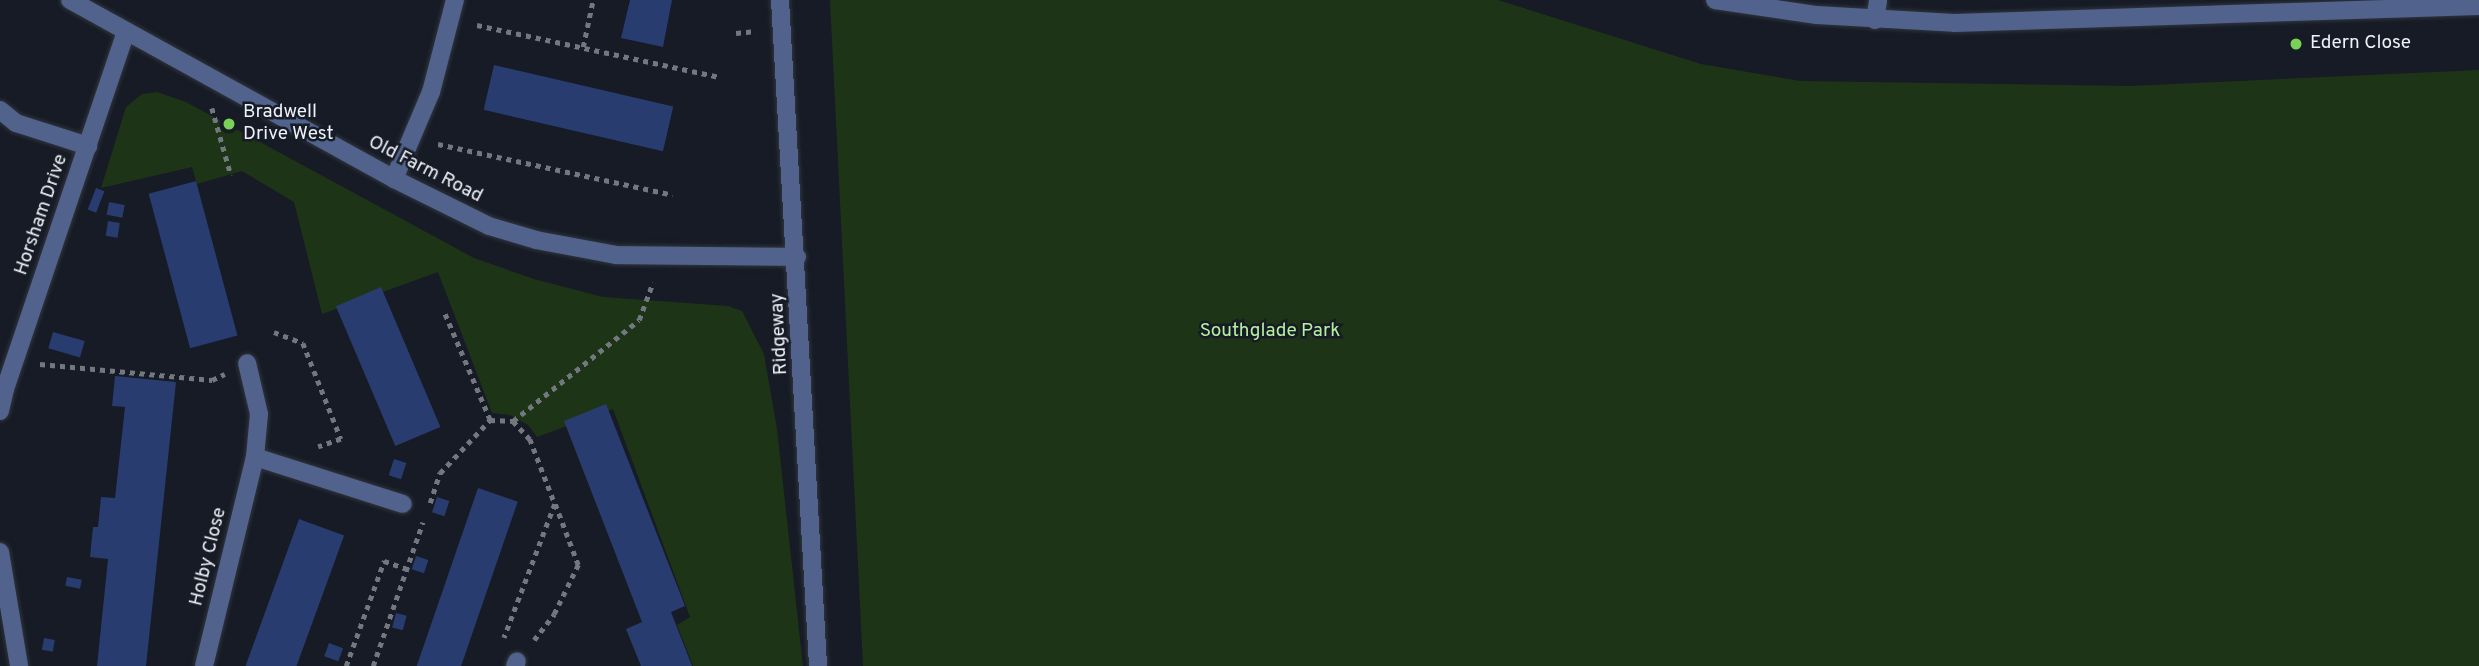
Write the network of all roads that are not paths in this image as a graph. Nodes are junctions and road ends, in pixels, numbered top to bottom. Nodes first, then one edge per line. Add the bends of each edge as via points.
1 (70, 0) edge
2 (455, 0) edge
3 (780, 0) edge
4 (1716, 0) edge
5 (1878, 0) edge
6 (2479, 6) edge
7 (1875, 20) junction
8 (126, 32) junction
9 (0, 110) edge
10 (88, 146) junction
11 (394, 180) junction
12 (797, 257) junction
13 (247, 363) road end
14 (0, 411) edge
15 (256, 457) junction
16 (403, 503) dead end
17 (0, 552) edge
18 (19, 666) edge
19 (204, 666) edge
20 (818, 666) edge

1 - 8 street, Old Farm Road
2 - 11 street via 431,92
3 - 12 street, Ridgeway
4 - 7 street
5 - 7 street
6 - 7 street via 1954,23
8 - 10 street, Horsham Drive
8 - 11 street, Old Farm Road
9 - 10 street via 16,123
10 - 14 street, Horsham Drive
11 - 12 street, Old Farm Road via 489,226 536,240 616,255 662,258
12 - 20 street, Ridgeway
13 - 15 street, Holby Close via 259,414
15 - 16 street
15 - 19 street, Holby Close
17 - 18 street

